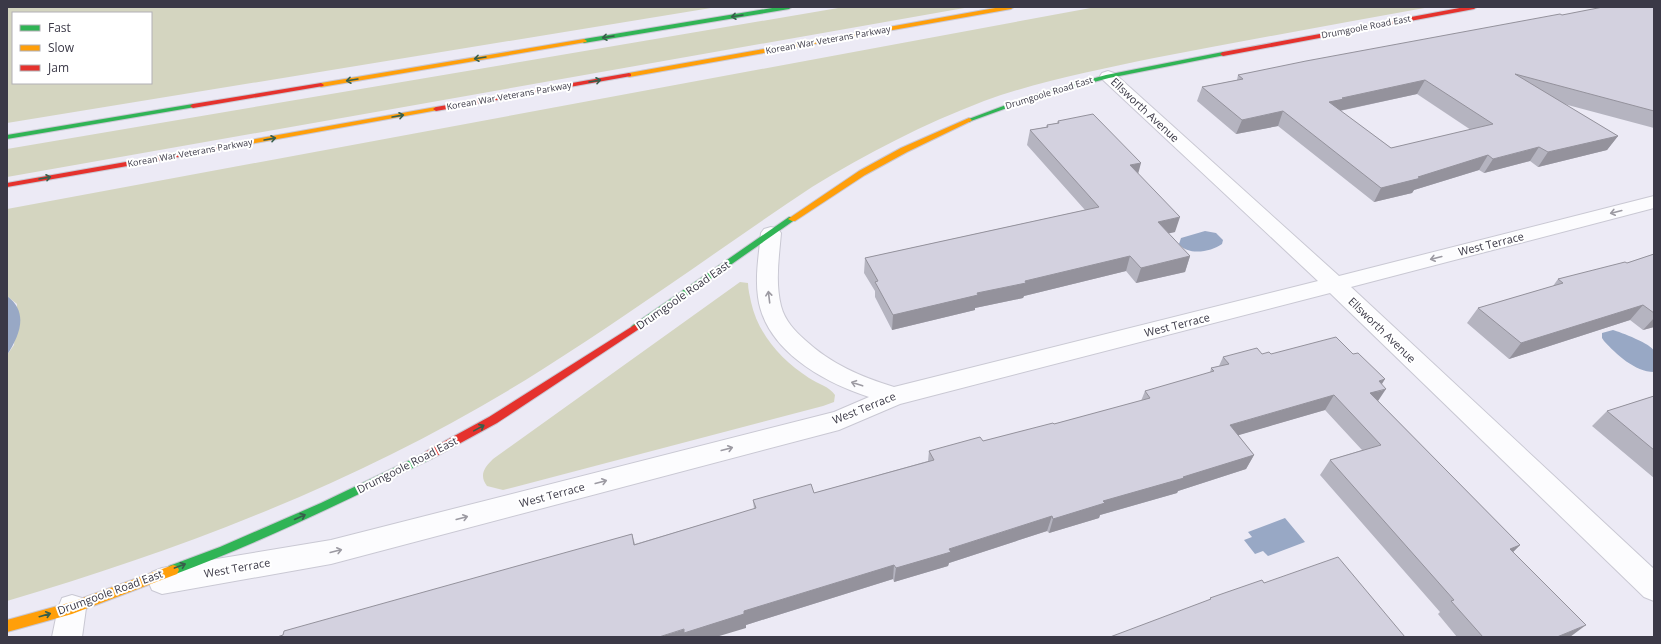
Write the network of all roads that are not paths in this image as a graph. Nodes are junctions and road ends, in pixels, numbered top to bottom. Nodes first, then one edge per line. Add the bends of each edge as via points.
1 (789, 7) edge
2 (1011, 7) edge
3 (1474, 7) edge
4 (1108, 76) junction
5 (7, 137) edge
6 (7, 185) edge
7 (1654, 202) edge
8 (771, 233) junction
9 (1334, 284) junction
10 (894, 396) junction
11 (1654, 588) edge
12 (118, 589) junction
13 (72, 608) junction
14 (7, 626) edge
15 (67, 637) edge

1 -> 5 main road
6 -> 2 main road, Korean War Veterans Parkway
3 - 4 main road, Drumgoole Road East
4 - 8 main road, Drumgoole Road East via 1035,96 947,129 862,173
4 - 9 street, Ellsworth Avenue
7 -> 9 street, West Terrace
10 -> 8 street via 851,382 816,363 780,329 774,318 768,292
12 -> 8 main road, Drumgoole Road East via 224,550 415,463 493,420 569,372
9 - 10 street, West Terrace
9 - 11 street, Ellsworth Avenue
12 -> 10 street, West Terrace via 331,552 839,420
12 - 13 main road, Drumgoole Road East
14 -> 13 main road, Drumgoole Road East
13 - 15 street

